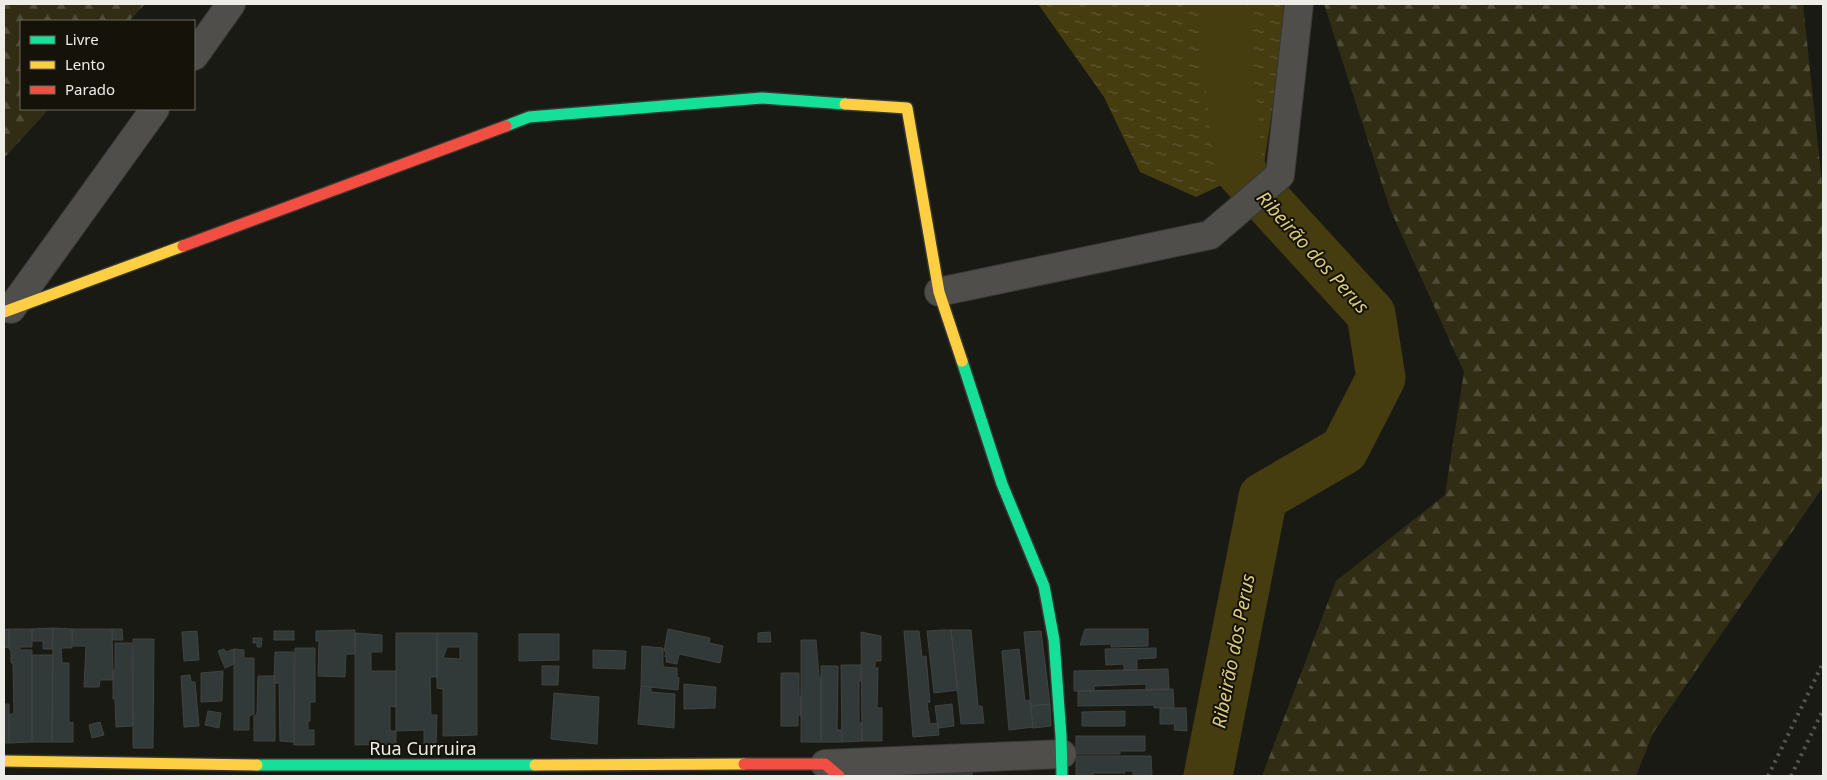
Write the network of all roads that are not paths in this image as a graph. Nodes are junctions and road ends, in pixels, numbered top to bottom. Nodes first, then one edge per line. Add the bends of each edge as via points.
1 (231, 4) edge
2 (1299, 4) edge
3 (195, 55) edge
4 (154, 110) edge
5 (939, 292) junction
6 (7, 310) edge
7 (4, 761) edge
8 (1062, 765) edge
9 (614, 770) edge
10 (832, 770) edge
11 (340, 771) edge

1 - 3 street
2 - 5 street via 1280,175 1210,235
4 - 6 street
5 - 6 street via 907,108 762,98 530,116
5 - 8 street via 1002,484 1044,586 1054,640
7 - 11 street, Rua Curruira
8 - 10 street
9 - 10 street, Rua Curruira
9 - 11 street, Rua Curruira

